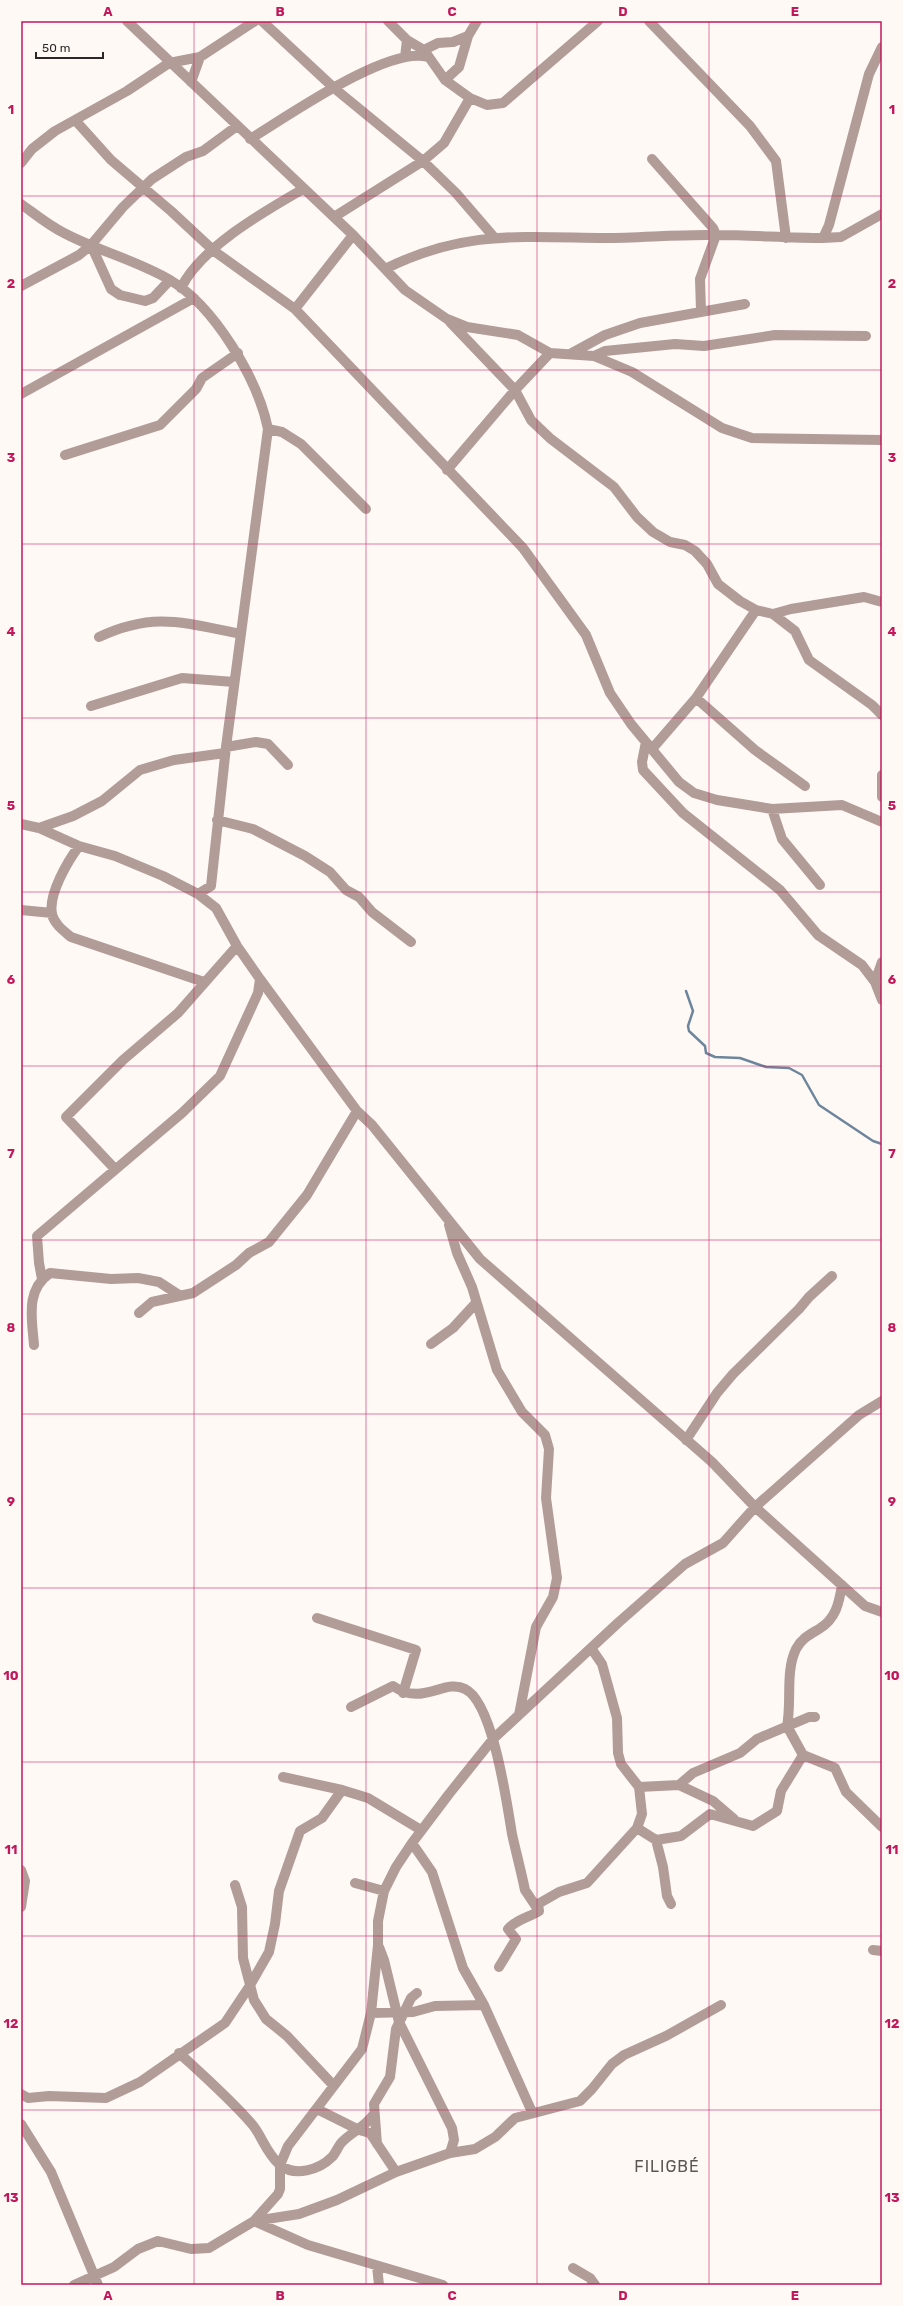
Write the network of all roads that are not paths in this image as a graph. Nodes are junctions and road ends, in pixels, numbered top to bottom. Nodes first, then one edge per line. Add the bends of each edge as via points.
1 (127, 21) edge
2 (255, 21) edge
3 (262, 21) edge
4 (388, 21) edge
5 (477, 21) edge
6 (598, 21) edge
7 (649, 21) edge
8 (468, 36) junction
9 (407, 40) junction
10 (882, 47) edge
11 (426, 54) junction
12 (200, 57) junction
13 (405, 57) junction
14 (169, 63) junction
15 (445, 80) junction
16 (191, 82) junction
17 (334, 88) junction
18 (470, 98) junction
19 (74, 120) junction
20 (237, 126) junction
21 (250, 139) junction
22 (652, 159) dead end
23 (423, 161) junction
24 (21, 163) edge
25 (143, 188) junction
26 (303, 189) junction
27 (21, 204) edge
28 (882, 214) edge
29 (334, 217) junction
30 (716, 234) junction
31 (353, 235) junction
32 (493, 236) junction
33 (786, 238) junction
34 (822, 238) junction
35 (91, 245) junction
36 (214, 251) junction
37 (385, 268) junction
38 (170, 280) junction
39 (21, 286) edge
40 (181, 288) junction
41 (194, 298) junction
42 (745, 304) dead end
43 (295, 309) junction
44 (701, 311) junction
45 (447, 319) junction
46 (866, 336) dead end
47 (238, 353) junction
48 (550, 353) junction
49 (572, 353) junction
50 (594, 356) junction
51 (515, 390) junction
52 (21, 394) edge
53 (268, 429) junction
54 (882, 440) edge
55 (65, 455) dead end
56 (447, 470) junction
57 (366, 509) dead end
58 (882, 602) edge
59 (756, 610) junction
60 (773, 614) junction
61 (241, 634) junction
62 (99, 638) dead end
63 (234, 682) junction
64 (696, 698) junction
65 (91, 706) dead end
66 (882, 715) edge
67 (649, 745) junction
68 (225, 750) junction
69 (288, 765) dead end
70 (882, 775) edge
71 (806, 786) dead end
72 (882, 797) edge
73 (772, 809) junction
74 (217, 820) junction
75 (882, 822) edge
76 (21, 824) edge
77 (39, 828) junction
78 (79, 846) junction
79 (820, 885) dead end
80 (211, 886) junction
81 (198, 894) junction
82 (216, 908) junction
83 (21, 910) edge
84 (52, 914) junction
85 (411, 942) dead end
86 (237, 946) junction
87 (882, 962) edge
88 (260, 979) junction
89 (204, 982) junction
90 (875, 982) junction
91 (882, 1000) edge
92 (357, 1111) junction
93 (114, 1168) junction
94 (448, 1221) junction
95 (832, 1276) dead end
96 (42, 1279) junction
97 (179, 1295) junction
98 (476, 1303) junction
99 (139, 1313) dead end
100 (431, 1344) dead end
101 (34, 1345) dead end
102 (882, 1402) edge
103 (686, 1440) junction
104 (754, 1508) junction
105 (842, 1585) junction
106 (882, 1612) edge
107 (317, 1618) dead end
108 (591, 1648) junction
109 (403, 1693) junction
110 (351, 1707) dead end
111 (519, 1715) junction
112 (815, 1717) dead end
113 (787, 1726) junction
114 (494, 1739) junction
115 (803, 1755) junction
116 (283, 1777) dead end
117 (679, 1785) junction
118 (639, 1787) junction
119 (342, 1790) junction
120 (739, 1823) junction
121 (882, 1827) edge
122 (637, 1828) junction
123 (421, 1830) junction
124 (656, 1840) junction
125 (412, 1843) junction
126 (21, 1870) edge
127 (355, 1883) dead end
128 (235, 1885) dead end
129 (384, 1891) junction
130 (672, 1904) dead end
131 (21, 1907) edge
132 (539, 1911) junction
133 (378, 1945) junction
134 (499, 1967) dead end
135 (249, 1987) junction
136 (417, 1993) dead end
137 (484, 2005) junction
138 (721, 2005) dead end
139 (371, 2013) junction
140 (400, 2016) junction
141 (179, 2053) junction
142 (334, 2085) junction
143 (21, 2094) edge
144 (317, 2109) junction
145 (532, 2112) junction
146 (374, 2114) junction
147 (21, 2124) edge
148 (359, 2130) junction
149 (378, 2144) junction
150 (450, 2153) junction
151 (280, 2165) junction
152 (396, 2172) junction
153 (254, 2221) junction
154 (377, 2266) junction
155 (573, 2268) dead end
156 (96, 2281) edge
157 (74, 2285) edge
158 (379, 2285) edge
159 (443, 2285) edge
160 (595, 2285) edge

1 - 14 street
2 - 12 street
3 - 17 street
4 - 9 street
5 - 8 street
6 - 18 street via 503,104 487,105
7 - 33 street via 750,126 776,161
8 - 11 street via 453,42 438,43
8 - 15 street via 459,66
9 - 11 street
9 - 13 street
10 - 34 street via 869,74 829,225
11 - 13 street
11 - 15 street
12 - 14 street
12 - 16 street
13 - 17 street via 379,64
14 - 16 street
14 - 19 street via 127,92
15 - 18 street
16 - 20 street
17 - 21 street
17 - 23 street
18 - 23 street via 444,143
19 - 24 street via 55,130 32,149
19 - 25 street via 111,160
20 - 21 street
20 - 25 street via 203,151 186,157
21 - 26 street
22 - 30 street
23 - 29 street
23 - 32 street via 456,193
25 - 35 street
25 - 36 street
26 - 29 street
26 - 36 street via 255,217
27 - 35 street via 47,223
28 - 34 street via 841,237
29 - 31 street
30 - 32 street via 605,238
30 - 33 street
30 - 44 street via 700,279
31 - 37 street
31 - 43 street
32 - 37 street via 450,243
33 - 34 street
35 - 38 street via 139,264
35 - 38 street via 111,290 120,295 145,302 153,298
35 - 39 street via 79,255
36 - 40 street via 201,261
36 - 43 street
37 - 45 street via 405,290
38 - 40 street
40 - 41 street
41 - 47 street
41 - 52 street
42 - 44 street via 716,311
43 - 56 street
44 - 49 street via 640,323 605,335
45 - 48 street via 467,327 518,335
45 - 51 street
46 - 50 street via 775,335 704,346 675,344 605,351
47 - 53 street
47 - 55 street via 202,378 196,389 160,425
48 - 49 street
48 - 51 street
49 - 50 street
50 - 54 street via 632,372 722,428 752,438
51 - 56 street
51 - 59 street via 531,420 551,440 614,487 637,517 653,532 670,542 685,544 695,551 718,584
53 - 57 street via 282,432 301,444
53 - 61 street
56 - 67 street via 523,548 586,635 610,693
58 - 60 street via 864,597
59 - 60 street
59 - 64 street
60 - 66 street via 795,631 809,660
61 - 62 street via 171,621 141,622 118,628
61 - 63 street
63 - 65 street via 182,678
63 - 68 street
64 - 67 street
64 - 71 street via 755,750
67 - 73 street via 679,782 694,793 716,800
67 - 90 street via 642,762 643,770 661,790 683,813 780,890 818,935 862,965
68 - 69 street via 256,742 268,744
68 - 74 street
68 - 77 street via 140,770 102,801 73,816
70 - 72 street
73 - 75 street via 842,806
73 - 79 street via 782,839
74 - 80 street
74 - 85 street via 253,829 305,856 330,872 346,890 359,897 372,912
76 - 77 street
77 - 78 street
78 - 81 street via 115,856
78 - 84 street via 66,864 55,892
80 - 81 street
80 - 82 street
81 - 82 street
82 - 86 street
83 - 84 street
84 - 89 street via 58,926 71,937
86 - 88 street
86 - 89 street
87 - 90 street
88 - 92 street
88 - 93 street via 258,993 220,1076 182,1113
89 - 93 street via 178,1013 123,1060 66,1117
90 - 91 street
92 - 94 street via 372,1125
92 - 97 street via 307,1195 269,1242 249,1253 236,1265 193,1293
93 - 96 street via 37,1236
94 - 98 street
94 - 103 street via 480,1259
95 - 103 street via 733,1374 717,1393
96 - 97 street via 50,1273 111,1279 138,1278 159,1282
96 - 101 street via 34,1291 31,1305
97 - 99 street via 152,1302
98 - 100 street via 453,1328
98 - 111 street via 497,1370 522,1412 545,1434 549,1449 546,1498 557,1578 552,1597 536,1627
102 - 104 street via 859,1415
103 - 104 street via 712,1462
104 - 105 street
104 - 108 street via 723,1543 685,1564
105 - 106 street via 865,1606
105 - 113 street via 834,1616 804,1637 796,1649 791,1664
107 - 109 street via 416,1650
108 - 111 street
108 - 118 street via 602,1664 617,1718 618,1753 621,1764
109 - 110 street via 393,1686
109 - 114 street via 416,1695 452,1687 465,1688 474,1696
111 - 114 street
112 - 113 street
113 - 115 street
113 - 117 street via 757,1739 740,1753 693,1773
114 - 123 street
114 - 132 street via 525,1890
115 - 120 street via 781,1791 778,1811 753,1826
115 - 121 street via 835,1768 846,1792
116 - 119 street
117 - 118 street
117 - 120 street via 713,1801
118 - 122 street via 642,1814
119 - 123 street via 368,1798
119 - 135 street via 322,1818 300,1831 279,1891 276,1924 269,1952
120 - 124 street via 710,1814 681,1836
122 - 124 street
122 - 132 street via 587,1883 560,1892 538,1904
123 - 125 street
124 - 130 street via 667,1896
125 - 129 street
125 - 137 street via 432,1872 464,1968
126 - 131 street via 26,1882
127 - 129 street
128 - 135 street via 242,1907 243,1958
129 - 133 street via 378,1921
132 - 134 street via 513,1923 508,1929 516,1939
133 - 139 street
133 - 140 street
135 - 141 street via 225,2023
135 - 142 street via 266,2019 287,2036
136 - 140 street
137 - 140 street via 435,2006
137 - 145 street
138 - 145 street via 666,2036 624,2054 580,2101
139 - 140 street
139 - 142 street via 362,2049
140 - 146 street via 392,2044 390,2077 374,2104
140 - 150 street via 452,2128 454,2140
141 - 143 street via 140,2082 106,2098 28,2098
141 - 151 street via 233,2102 254,2126 263,2146
142 - 144 street
144 - 148 street
144 - 151 street via 288,2146
145 - 150 street via 515,2118 495,2137 475,2149
146 - 148 street
146 - 149 street
147 - 156 street via 51,2172
148 - 149 street via 370,2133
148 - 151 street via 342,2142 332,2157 318,2166 304,2172
149 - 152 street
150 - 152 street
151 - 153 street via 278,2194
152 - 153 street via 337,2200 299,2214
153 - 154 street via 308,2244
153 - 156 street via 209,2248 191,2249 158,2241 138,2249
154 - 158 street
154 - 159 street
155 - 160 street via 590,2278
156 - 157 street

